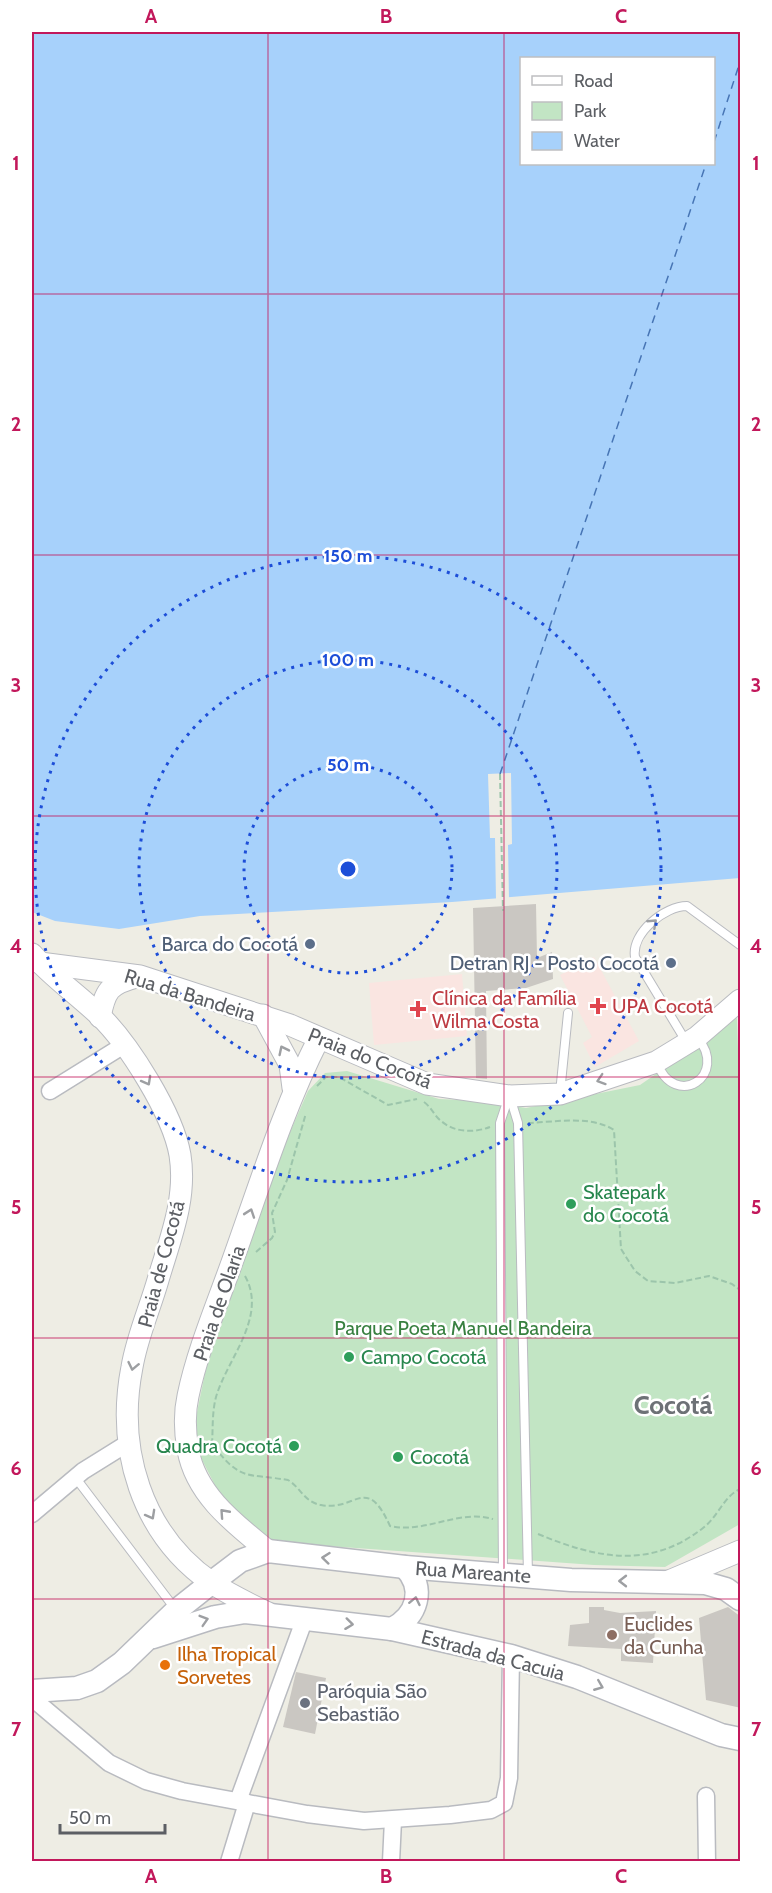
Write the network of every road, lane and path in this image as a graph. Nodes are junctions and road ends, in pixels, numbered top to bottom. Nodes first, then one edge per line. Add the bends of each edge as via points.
1 (500, 774) dead end
2 (503, 911) dead end
3 (741, 945) edge
4 (36, 959) edge
5 (64, 974) junction
6 (140, 976) junction
7 (741, 1000) edge
8 (568, 1013) dead end
9 (263, 1015) junction
10 (100, 1017) junction
11 (319, 1038) junction
12 (692, 1040) junction
13 (124, 1045) junction
14 (656, 1062) junction
15 (303, 1090) junction
16 (50, 1091) dead end
17 (560, 1094) junction
18 (510, 1096) junction
19 (307, 1108) dead end
20 (500, 1123) junction
21 (518, 1123) junction
22 (250, 1256) dead end
23 (243, 1273) dead end
24 (741, 1290) edge
25 (129, 1452) junction
26 (75, 1477) junction
27 (741, 1489) edge
28 (32, 1514) edge
29 (505, 1522) junction
30 (529, 1530) junction
31 (268, 1551) junction
32 (741, 1551) edge
33 (405, 1567) junction
34 (503, 1574) junction
35 (528, 1575) junction
36 (669, 1581) junction
37 (211, 1582) junction
38 (741, 1599) edge
39 (177, 1610) junction
40 (270, 1614) junction
41 (304, 1618) junction
42 (392, 1629) junction
43 (149, 1638) junction
44 (511, 1656) junction
45 (32, 1691) edge
46 (32, 1698) edge
47 (741, 1739) edge
48 (706, 1796) dead end
49 (242, 1802) junction
50 (393, 1820) junction
51 (229, 1862) edge
52 (391, 1862) edge
53 (707, 1862) edge

1 - 2 path
12 -> 3 lane via 635,957 636,939 667,910 687,906
4 - 5 street, Rua da Bandeira
5 - 6 street, Rua da Bandeira
5 - 10 street, Praia de Cocotá
6 - 9 street, Rua da Bandeira
6 - 10 street via 111,987 104,996
7 - 12 street, Praia do Cocotá
8 - 17 lane
9 - 11 street, Praia do Cocotá
15 -> 9 street, Rua da Bandeira
10 - 13 street, Praia de Cocotá
11 - 15 street, Praia de Olaria
11 - 18 street, Praia do Cocotá via 427,1084
12 - 14 street, Praia do Cocotá
12 - 14 lane via 707,1049 709,1064 702,1078 690,1086 674,1085 662,1076
13 - 16 street
13 -> 25 street, Praia de Cocotá via 171,1126 180,1155 182,1186 179,1213 132,1365 126,1414
14 -> 17 street, Praia do Cocotá
15 - 20 path via 326,1077 339,1077 388,1105 419,1099 433,1109 439,1120 457,1130 477,1132
31 -> 15 street, Praia de Olaria via 225,1517 202,1486 188,1452 185,1419 203,1345
17 - 18 street, Praia do Cocotá
18 - 20 lane
18 - 21 lane
19 - 22 path via 272,1213 275,1232
20 - 29 lane
21 - 24 path via 592,1122 614,1130 621,1249 635,1271 648,1281 675,1283 709,1276
21 - 30 lane
23 - 29 path via 253,1299 250,1317 216,1396 213,1412 212,1444 232,1467 247,1476 288,1480 309,1501 322,1505 368,1497 383,1511 390,1526 406,1530 472,1516
25 - 26 street
25 -> 37 street, Praia de Cocotá via 149,1513 170,1545
26 - 28 street
26 - 39 lane
27 - 30 path via 725,1500 716,1517 687,1539 637,1558 598,1554
29 - 34 lane
30 - 35 lane
33 -> 31 main road, Rua Mareante
31 - 37 main road, Rua Mareante via 240,1561
32 - 36 street
33 - 34 main road, Rua Mareante
42 -> 33 main road via 402,1624 415,1607 416,1585
34 - 35 main road, Rua Mareante
36 -> 35 main road, Rua Mareante
36 - 38 main road, Rua Mareante via 715,1585
37 - 39 main road, Rua Mareante
37 - 40 street, Praia de Cocotá
39 - 43 main road, Rua Mareante
40 - 41 main road, Estrada da Cacuia
43 -> 40 main road, Estrada da Cacuia via 230,1614
41 -> 42 main road, Estrada da Cacuia
41 - 49 street
42 - 44 main road, Estrada da Cacuia
43 - 45 main road, Rua Mareante via 97,1681 78,1689
44 -> 47 main road, Estrada da Cacuia via 577,1677 722,1736
44 - 50 street via 509,1778 504,1803 491,1809
46 - 49 street via 127,1774 182,1791
48 - 53 street
49 - 50 street via 338,1818
49 - 51 street
50 - 52 street

